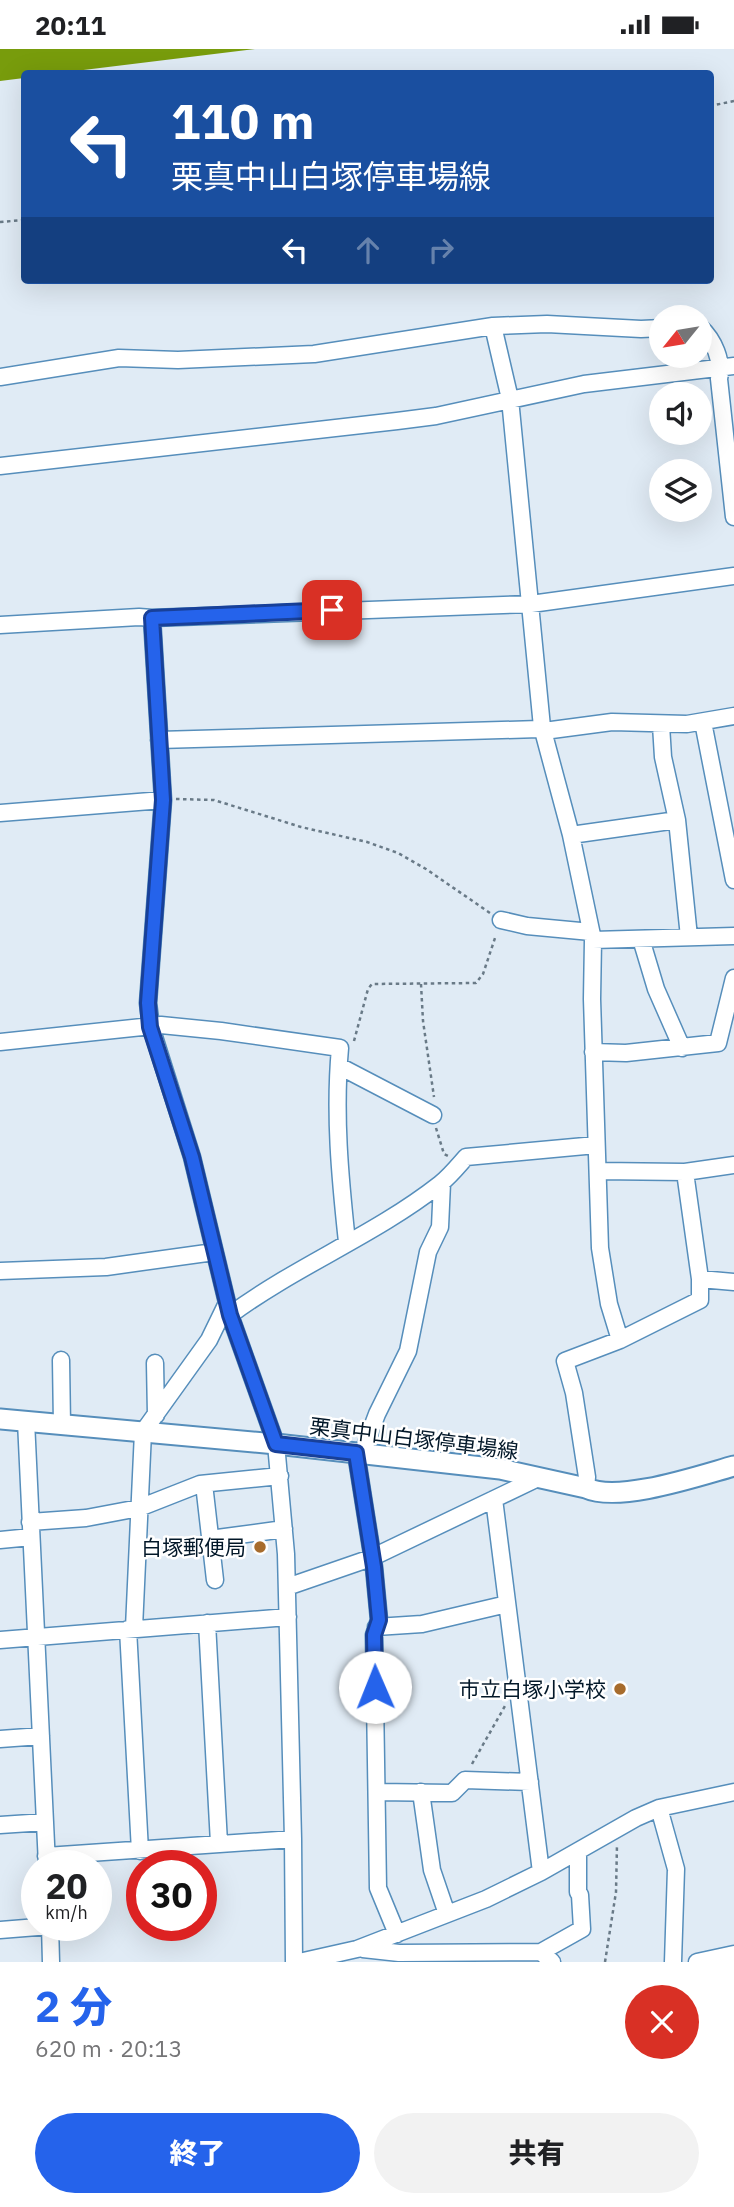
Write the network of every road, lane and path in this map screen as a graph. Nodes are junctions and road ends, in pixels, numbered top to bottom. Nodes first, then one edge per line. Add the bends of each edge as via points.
1 (734, 101) edge
2 (714, 105) edge
3 (21, 219) edge
4 (0, 222) edge
5 (493, 326) junction
6 (649, 329) edge
7 (712, 342) edge
8 (728, 367) edge
9 (0, 377) edge
10 (510, 399) junction
11 (0, 466) edge
12 (734, 517) edge
13 (734, 576) edge
14 (531, 604) junction
15 (152, 618) junction
16 (0, 625) edge
17 (734, 716) edge
18 (704, 722) junction
19 (662, 725) junction
20 (543, 729) junction
21 (159, 740) junction
22 (163, 800) junction
23 (0, 813) edge
24 (677, 820) junction
25 (571, 835) junction
26 (734, 880) edge
27 (500, 920) junction
28 (592, 936) junction
29 (734, 936) edge
30 (689, 937) junction
31 (641, 939) junction
32 (734, 978) edge
33 (421, 984) junction
34 (150, 1027) junction
35 (0, 1042) edge
36 (340, 1048) junction
37 (682, 1048) junction
38 (593, 1052) junction
39 (339, 1066) junction
40 (433, 1115) junction
41 (596, 1145) junction
42 (460, 1163) junction
43 (734, 1165) edge
44 (599, 1171) junction
45 (685, 1173) junction
46 (442, 1183) junction
47 (347, 1242) junction
48 (214, 1252) junction
49 (0, 1271) edge
50 (700, 1279) junction
51 (734, 1282) edge
52 (228, 1309) junction
53 (620, 1340) junction
54 (61, 1360) dead end
55 (155, 1363) dead end
56 (156, 1415) junction
57 (0, 1419) edge
58 (26, 1422) junction
59 (62, 1425) junction
60 (143, 1432) junction
61 (276, 1444) junction
62 (359, 1453) junction
63 (734, 1466) edge
64 (280, 1476) junction
65 (538, 1478) junction
66 (204, 1484) junction
67 (586, 1488) junction
68 (494, 1499) junction
69 (139, 1508) junction
70 (31, 1529) junction
71 (284, 1529) junction
72 (211, 1539) junction
73 (0, 1540) edge
74 (371, 1558) junction
75 (215, 1580) dead end
76 (287, 1587) junction
77 (507, 1604) junction
78 (288, 1617) junction
79 (207, 1623) junction
80 (376, 1627) junction
81 (131, 1628) junction
82 (36, 1638) junction
83 (0, 1640) edge
84 (517, 1685) junction
85 (41, 1736) junction
86 (0, 1739) edge
87 (465, 1780) junction
88 (530, 1782) junction
89 (377, 1792) junction
90 (421, 1792) junction
91 (734, 1792) edge
92 (659, 1808) junction
93 (45, 1822) junction
94 (0, 1825) edge
95 (612, 1831) junction
96 (293, 1839) junction
97 (219, 1843) junction
98 (46, 1850) edge
99 (140, 1850) edge
100 (150, 1850) edge
101 (578, 1851) junction
102 (541, 1872) junction
103 (447, 1914) junction
104 (21, 1928) edge
105 (0, 1930) edge
106 (397, 1934) junction
107 (50, 1941) edge
108 (358, 1949) junction
109 (734, 1954) edge
110 (547, 1957) edge
111 (51, 1962) edge
112 (296, 1962) edge
113 (605, 1962) edge
114 (673, 1962) edge
115 (697, 1962) edge

1 - 2 path
3 - 4 path
5 - 6 street
5 - 9 street via 314,354 178,361 119,358
5 - 10 street
7 - 8 street
8 - 10 street via 584,384
8 - 12 street via 719,379
10 - 11 street via 397,421
10 - 14 street
13 - 14 street
14 - 15 street
14 - 20 street
15 - 16 street
15 - 21 street
17 - 18 street
18 - 19 street
18 - 26 street
19 - 20 street via 612,722
19 - 24 street via 663,757
20 - 21 street
20 - 25 street
21 - 22 street
22 - 23 street
22 - 27 path via 214,800 368,842 426,869
22 - 34 street
24 - 25 street
24 - 30 street
25 - 28 street
27 - 28 street
27 - 33 path via 488,964 476,983
28 - 31 street
28 - 38 street
29 - 30 street
30 - 31 street
31 - 37 street via 656,989
32 - 37 street via 718,1043
33 - 36 path via 372,984 352,1049
33 - 40 path
34 - 35 street
34 - 36 street via 222,1031
34 - 48 street via 192,1157
36 - 39 street
37 - 38 street
38 - 41 street
39 - 40 street
39 - 47 street via 337,1151
40 - 42 path via 444,1154
41 - 42 street via 466,1157
41 - 44 street
42 - 46 street
43 - 45 street
44 - 45 street
44 - 53 street via 600,1248
45 - 50 street
46 - 47 street
46 - 62 street via 440,1227 428,1252 408,1351
47 - 52 street
48 - 49 street via 106,1266
48 - 52 street
50 - 51 street
50 - 53 street via 700,1300
52 - 56 street
52 - 61 street
53 - 67 street via 565,1361 574,1393
54 - 59 street
55 - 56 street
56 - 60 street
57 - 58 main road, 栗真中山白塚停車場線
58 - 59 main road, 栗真中山白塚停車場線
58 - 70 street
59 - 60 main road, 栗真中山白塚停車場線
60 - 61 main road, 栗真中山白塚停車場線
60 - 69 street
61 - 62 main road, 栗真中山白塚停車場線
61 - 64 street
62 - 65 main road, 栗真中山白塚停車場線 via 500,1469
62 - 74 street
63 - 67 main road, 栗真中山白塚停車場線 via 615,1493
64 - 66 street
64 - 71 street
65 - 67 main road, 栗真中山白塚停車場線
65 - 68 street
66 - 69 street
66 - 72 street
68 - 74 street
68 - 77 street
69 - 70 street
69 - 81 street
70 - 73 street
70 - 82 street
71 - 72 street
71 - 76 street
72 - 75 street
74 - 76 street
74 - 80 street
76 - 78 street
77 - 80 street via 422,1624
77 - 84 street
78 - 79 street
78 - 96 street
79 - 81 street
79 - 97 street
80 - 89 street
81 - 82 street
81 - 99 street
82 - 83 street
82 - 85 street
84 - 87 path
84 - 88 street
85 - 86 street
85 - 93 street
87 - 88 street
87 - 90 street via 452,1793
88 - 102 street
89 - 90 street
89 - 106 street via 378,1888
90 - 103 street via 432,1870
91 - 92 street
92 - 95 street
92 - 114 street via 676,1869
93 - 94 street
93 - 98 street
95 - 101 street
95 - 113 path via 618,1851 616,1892
96 - 97 street
96 - 112 street
97 - 100 street
101 - 102 street
101 - 110 street via 582,1929
102 - 103 street
103 - 106 street
104 - 105 street
106 - 108 street
107 - 111 street
108 - 110 street
108 - 112 street
109 - 115 street

